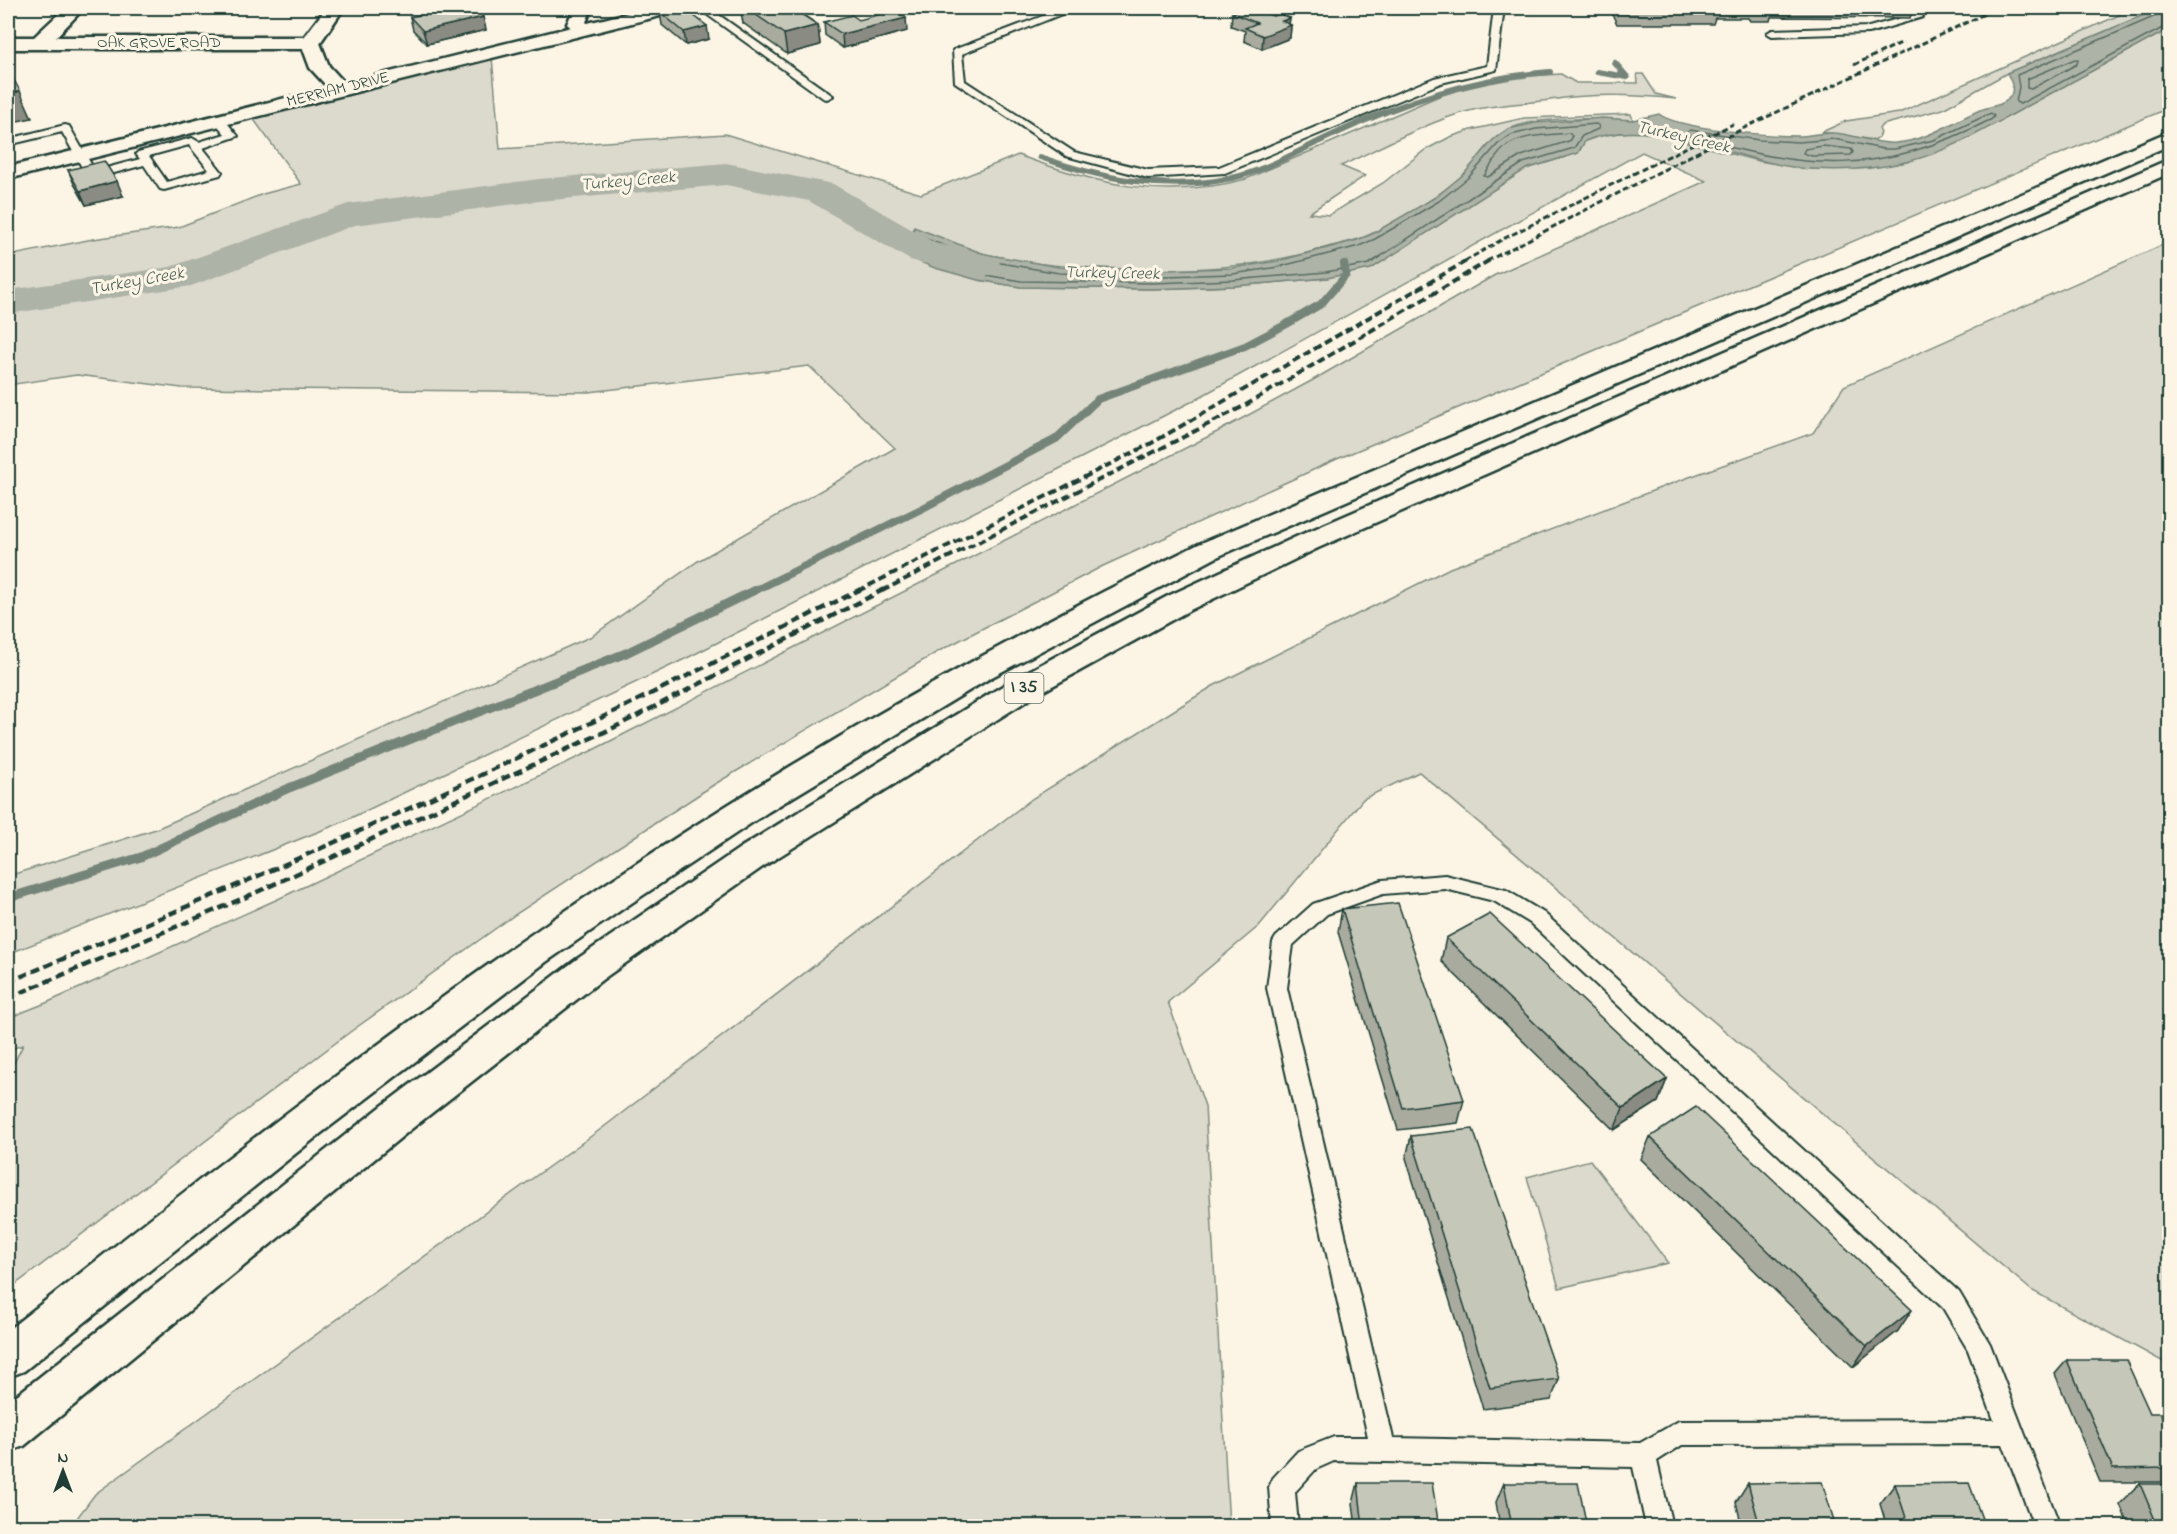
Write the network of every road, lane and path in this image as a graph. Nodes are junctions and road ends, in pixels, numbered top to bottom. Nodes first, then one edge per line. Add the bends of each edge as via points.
1 (75, 8) edge
2 (336, 8) edge
3 (583, 8) edge
4 (669, 8) edge
5 (703, 8) edge
6 (1072, 8) edge
7 (1499, 8) edge
8 (1912, 8) edge
9 (584, 28) junction
10 (1772, 33) dead end
11 (8, 43) edge
12 (39, 43) junction
13 (310, 43) junction
14 (341, 90) junction
15 (828, 96) dead end
16 (219, 120) junction
17 (2169, 137) edge
18 (8, 141) edge
19 (201, 152) junction
20 (79, 155) junction
21 (187, 160) dead end
22 (165, 165) dead end
23 (2169, 165) edge
24 (150, 166) junction
25 (8, 173) edge
26 (8, 1356) edge
27 (8, 1430) edge
28 (2011, 1432) junction
29 (1383, 1450) junction
30 (1643, 1455) junction
31 (1285, 1527) edge
32 (1659, 1527) edge
33 (2047, 1527) edge

1 - 12 main road
2 - 13 main road
3 - 9 main road via 576,24
4 - 9 main road, MERRIAM DRIVE
5 - 15 lane
6 - 7 lane via 957,52 960,82 1070,154 1148,174 1221,170 1438,80 1492,68
8 - 10 lane via 1918,17 1869,30
9 - 14 main road, MERRIAM DRIVE
11 - 12 main road, OAK GROVE ROAD
12 - 13 main road, OAK GROVE ROAD
13 - 14 main road via 320,68
14 - 16 main road, MERRIAM DRIVE
16 - 19 lane via 232,136
16 - 20 main road, MERRIAM DRIVE
17 - 26 main road, I 35 via 1219,545 1114,596 927,698 733,817 486,987
18 - 20 lane via 65,128
19 - 21 lane
19 - 24 lane via 192,141 142,154
19 - 24 lane via 216,172 164,186
20 - 24 lane via 92,175
20 - 25 main road, MERRIAM DRIVE
22 - 24 lane
23 - 27 main road, I 35 via 1308,542 1179,603 1025,687 752,857 590,969 396,1118
28 - 29 lane via 1978,1344 1951,1300 1537,918 1499,895 1445,882 1382,886 1320,909 1283,942 1277,988
28 - 30 lane via 1678,1433
28 - 33 lane
29 - 30 lane
29 - 31 lane via 1334,1449 1307,1460 1282,1487
30 - 32 lane

